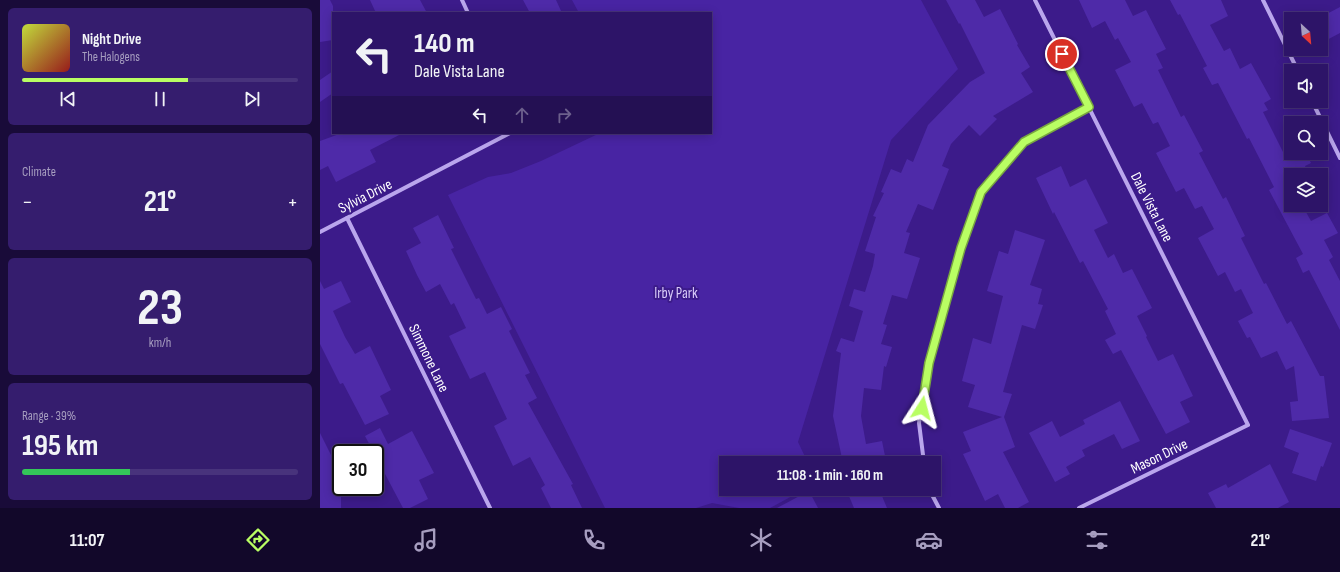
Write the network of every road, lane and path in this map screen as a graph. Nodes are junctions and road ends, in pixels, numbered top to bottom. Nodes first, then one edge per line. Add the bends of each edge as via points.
1 (462, 0) edge
2 (1035, 0) edge
3 (1263, 0) edge
4 (468, 12) edge
5 (1295, 64) edge
6 (1089, 107) junction
7 (1315, 108) edge
8 (508, 134) edge
9 (1340, 158) edge
10 (348, 218) junction
11 (320, 232) edge
12 (1248, 425) joint
13 (923, 456) edge
14 (933, 496) edge
15 (490, 508) edge
16 (939, 508) edge
17 (1079, 508) edge

1 - 4 street
2 - 6 street, Dale Vista Lane
3 - 5 street
6 - 12 street, Dale Vista Lane
6 - 13 street via 1024,142 981,192 961,248 929,363 920,423
7 - 9 street
8 - 10 street, Sylvia Drive
10 - 11 street, Sylvia Drive
10 - 15 street, Simmone Lane
12 - 17 street, Mason Drive
14 - 16 street

